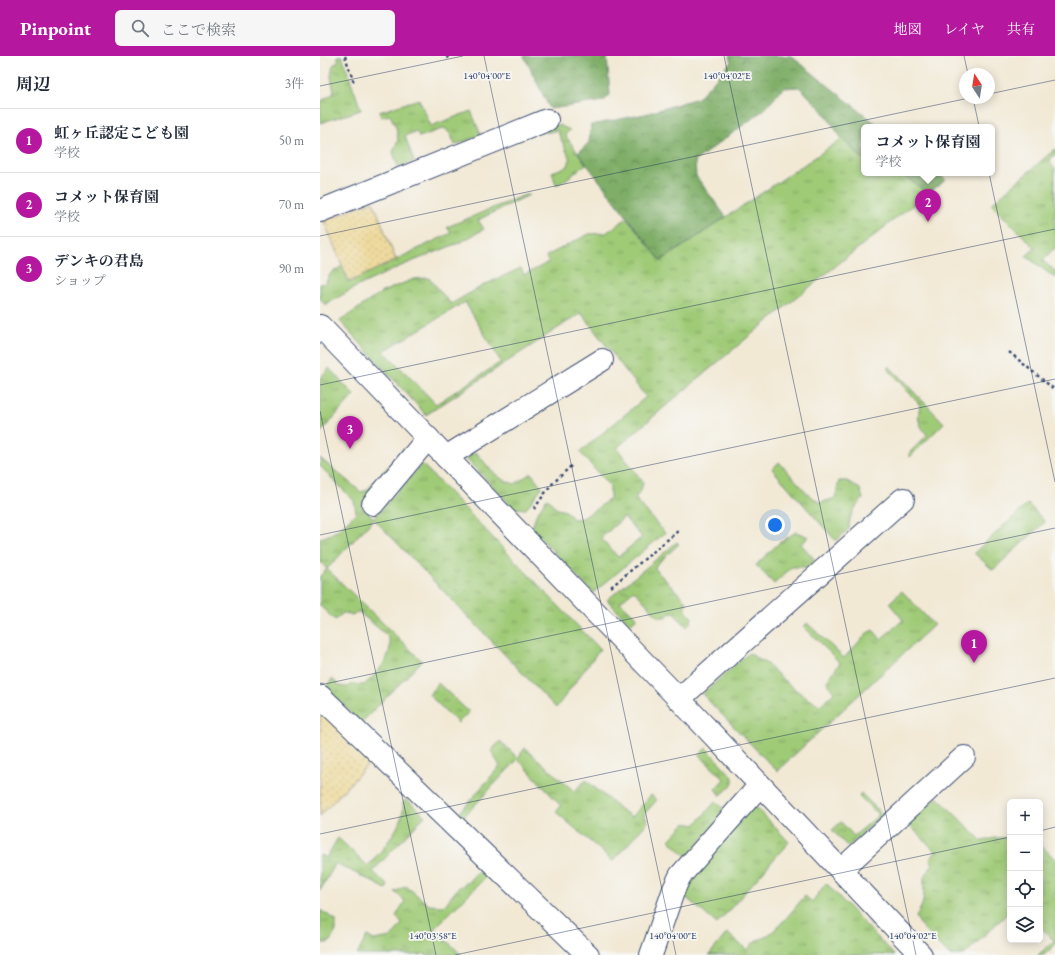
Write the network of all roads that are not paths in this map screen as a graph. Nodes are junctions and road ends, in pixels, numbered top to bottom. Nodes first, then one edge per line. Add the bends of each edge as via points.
1 (548, 120) dead end
2 (320, 210) edge
3 (320, 326) edge
4 (602, 360) dead end
5 (428, 438) junction
6 (446, 457) junction
7 (903, 499) dead end
8 (373, 504) dead end
9 (320, 696) edge
10 (679, 699) junction
11 (964, 757) dead end
12 (760, 784) junction
13 (841, 870) junction
14 (588, 955) edge
15 (651, 955) edge
16 (921, 955) edge

1 - 2 street
3 - 5 street
4 - 6 street
5 - 6 street
5 - 8 street
6 - 10 street
7 - 10 street
9 - 14 street
10 - 12 street
11 - 13 street
12 - 13 street
12 - 15 street via 680,876
13 - 16 street

